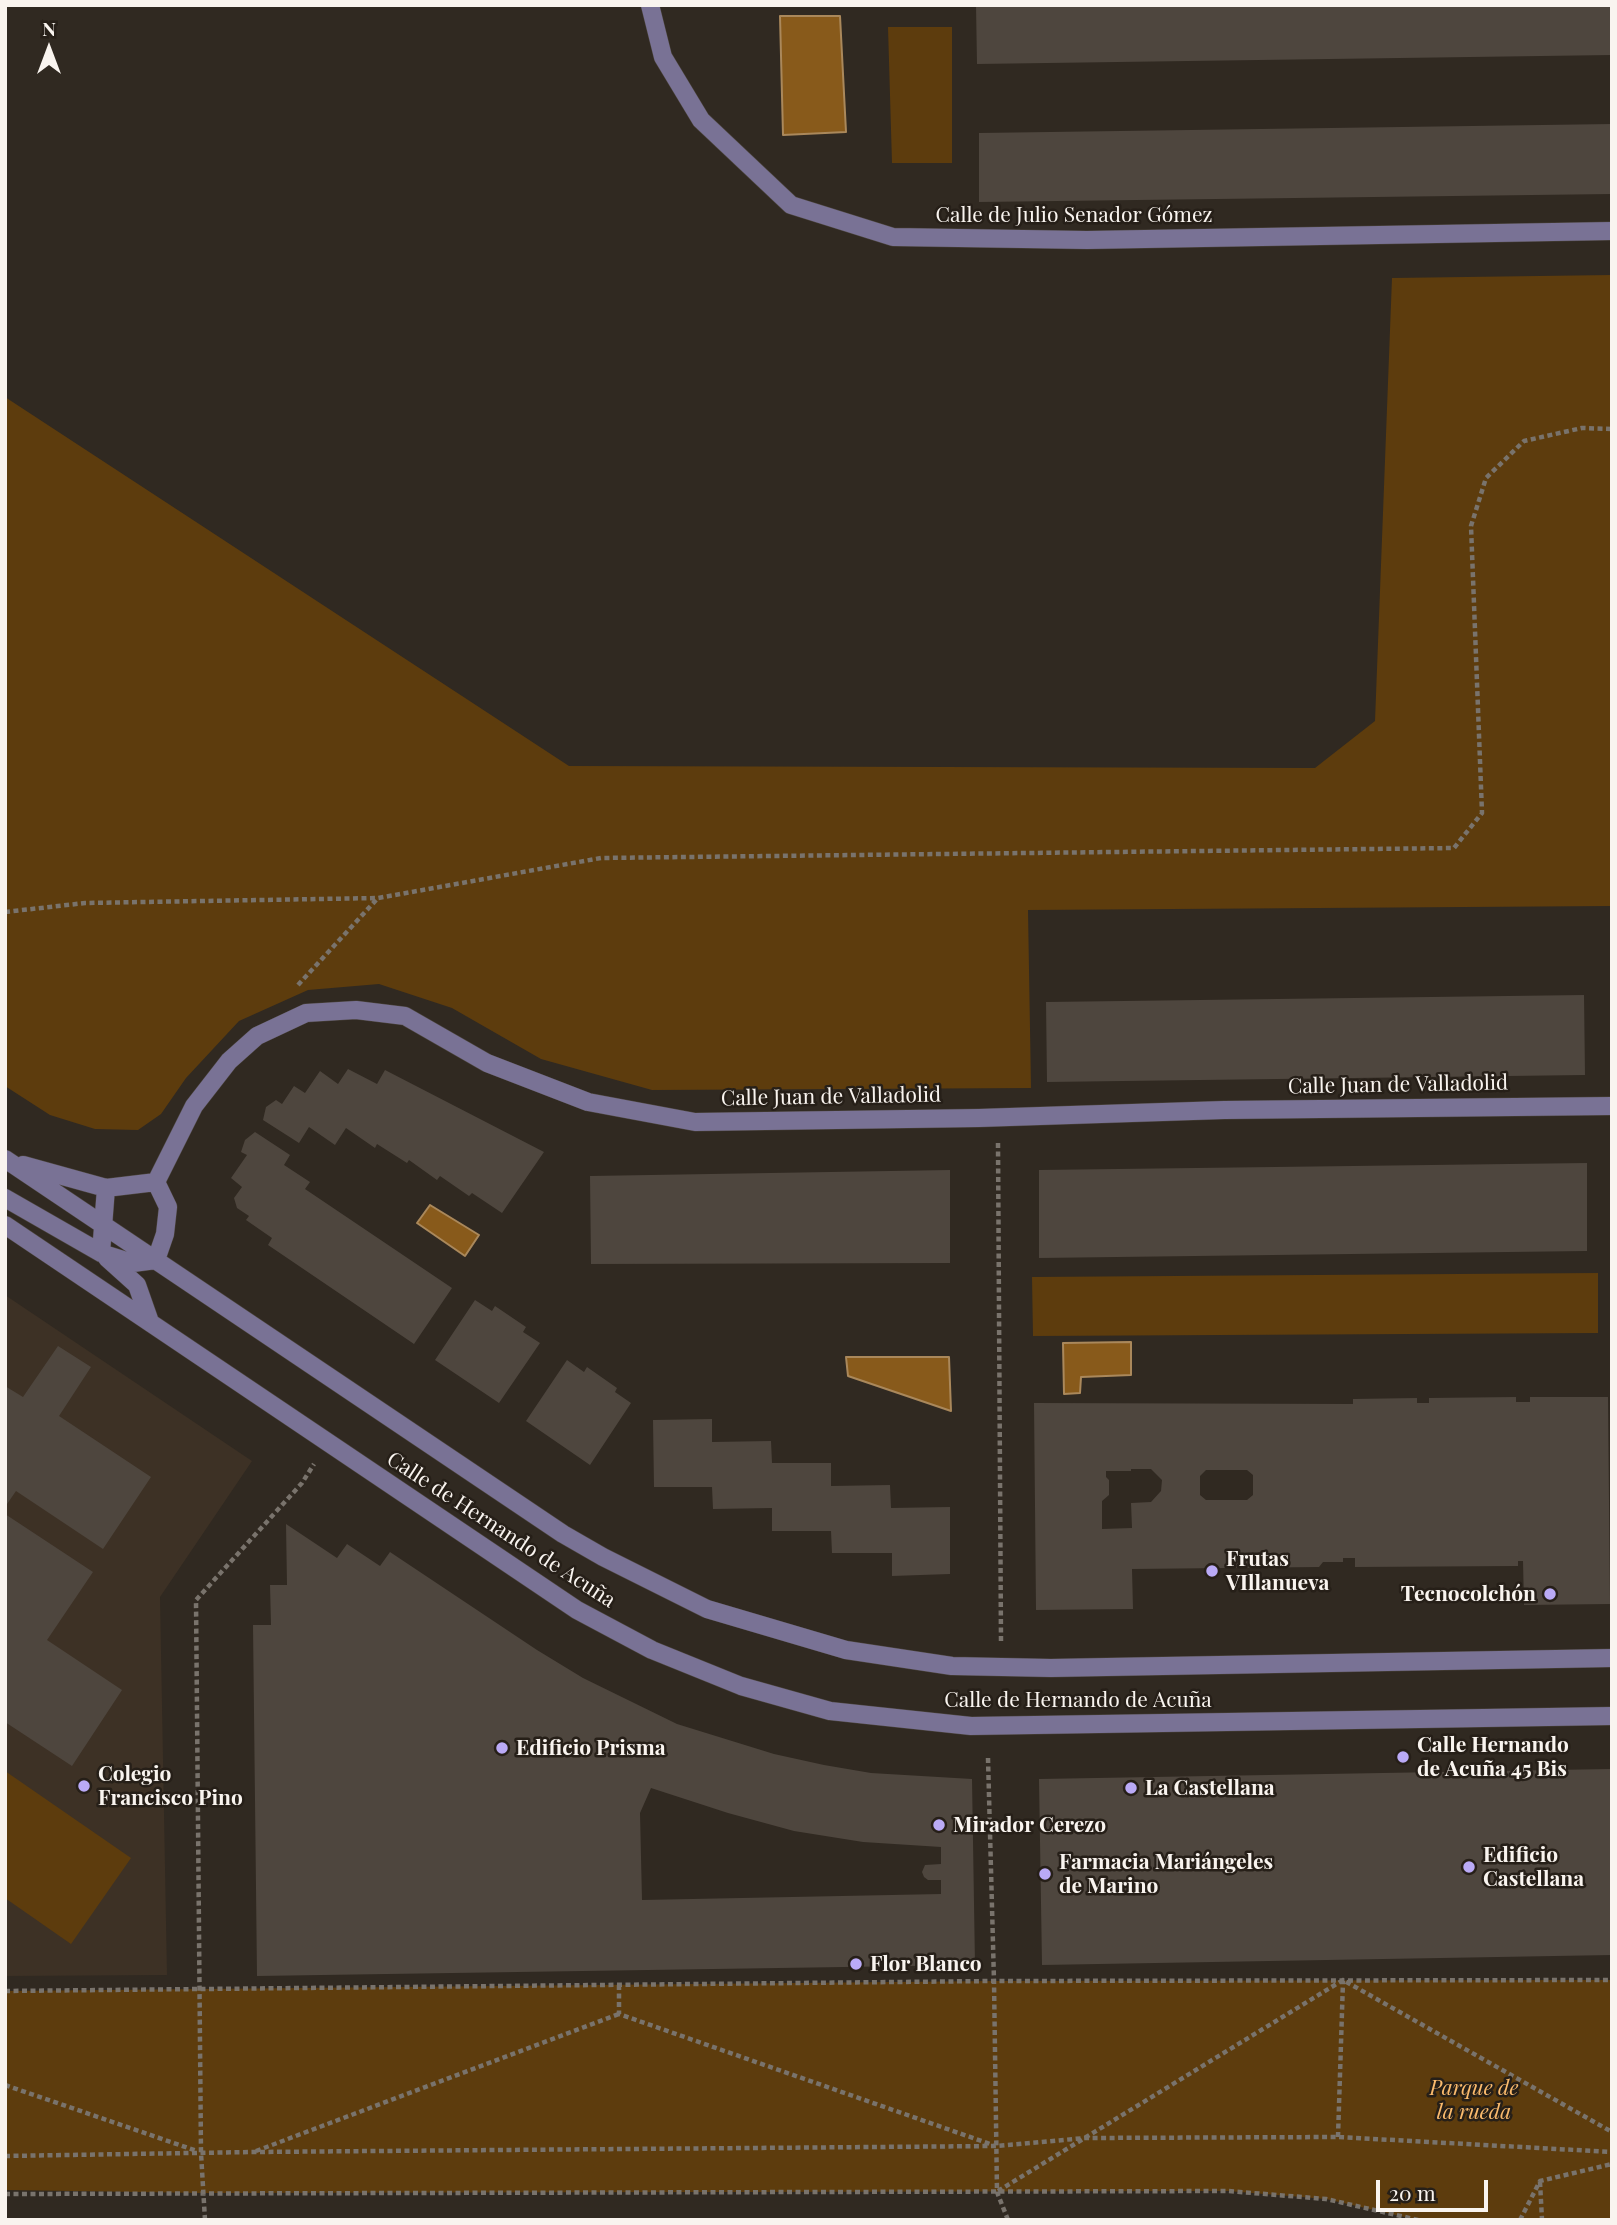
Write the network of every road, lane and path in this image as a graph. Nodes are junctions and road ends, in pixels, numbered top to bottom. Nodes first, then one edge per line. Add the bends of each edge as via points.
1 (650, 5) edge
2 (1612, 231) edge
3 (1612, 429) edge
4 (377, 898) junction
5 (5, 912) edge
6 (294, 990) dead end
7 (1612, 1106) edge
8 (998, 1117) junction
9 (7, 1160) edge
10 (156, 1182) junction
11 (106, 1188) junction
12 (5, 1198) edge
13 (103, 1224) junction
14 (5, 1226) edge
15 (101, 1253) junction
16 (156, 1260) junction
17 (150, 1322) junction
18 (327, 1443) junction
19 (1612, 1658) edge
20 (1001, 1667) junction
21 (1612, 1716) edge
22 (988, 1758) dead end
23 (1343, 1980) junction
24 (1612, 1980) edge
25 (994, 1981) junction
26 (619, 1985) junction
27 (199, 1990) junction
28 (5, 1991) edge
29 (619, 2014) junction
30 (5, 2085) edge
31 (1612, 2132) edge
32 (1338, 2137) junction
33 (1085, 2138) junction
34 (997, 2146) junction
35 (253, 2152) junction
36 (1612, 2152) edge
37 (201, 2153) junction
38 (5, 2156) edge
39 (1612, 2164) edge
40 (1540, 2181) junction
41 (997, 2192) junction
42 (203, 2193) junction
43 (5, 2194) edge
44 (205, 2220) edge
45 (1008, 2220) edge
46 (1418, 2220) edge
47 (1520, 2220) edge
48 (1542, 2220) edge

1 - 2 street, Calle de Julio Senador Gómez via 663,57 701,120 792,205 893,237 1087,240
3 - 4 path via 1582,428 1524,441 1486,478 1471,526 1482,813 1454,848 601,858
4 - 5 path via 85,903
4 - 6 path
7 - 8 street, Calle Juan de Valladolid
8 - 10 street, Calle Juan de Valladolid via 695,1122 588,1102 486,1063 405,1016 356,1010 306,1013 257,1036 229,1061 194,1106
8 - 20 path
9 - 11 street
9 - 13 street, Calle de Hernando de Acuña
10 - 11 street
10 - 16 street via 167,1207 165,1234
11 - 13 street
12 - 15 street
13 - 15 street
13 - 16 street, Calle de Hernando de Acuña
14 - 17 street, Calle de Hernando de Acuña
15 - 16 street via 133,1263
15 - 17 street via 137,1285
16 - 20 street, Calle de Hernando de Acuña via 563,1534 707,1609 846,1650 952,1666
17 - 18 street, Calle de Hernando de Acuña
18 - 21 street, Calle de Hernando de Acuña via 577,1611 652,1650 741,1686 830,1712 971,1726
18 - 27 path via 302,1483 196,1601
19 - 20 street, Calle de Hernando de Acuña
22 - 25 path
23 - 24 path
23 - 25 path
23 - 31 path
23 - 32 path
23 - 33 path
25 - 26 path
25 - 34 path
26 - 27 path
26 - 29 path
27 - 28 path
27 - 37 path
29 - 34 path
29 - 35 path
30 - 37 path
32 - 33 path
32 - 36 path
33 - 34 path
33 - 41 path
34 - 35 path
34 - 41 path
35 - 37 path
37 - 38 path
37 - 42 path
39 - 40 path
40 - 47 path
40 - 48 path
41 - 42 path
41 - 45 path
41 - 46 path via 1228,2191 1326,2199
42 - 43 path
42 - 44 path

